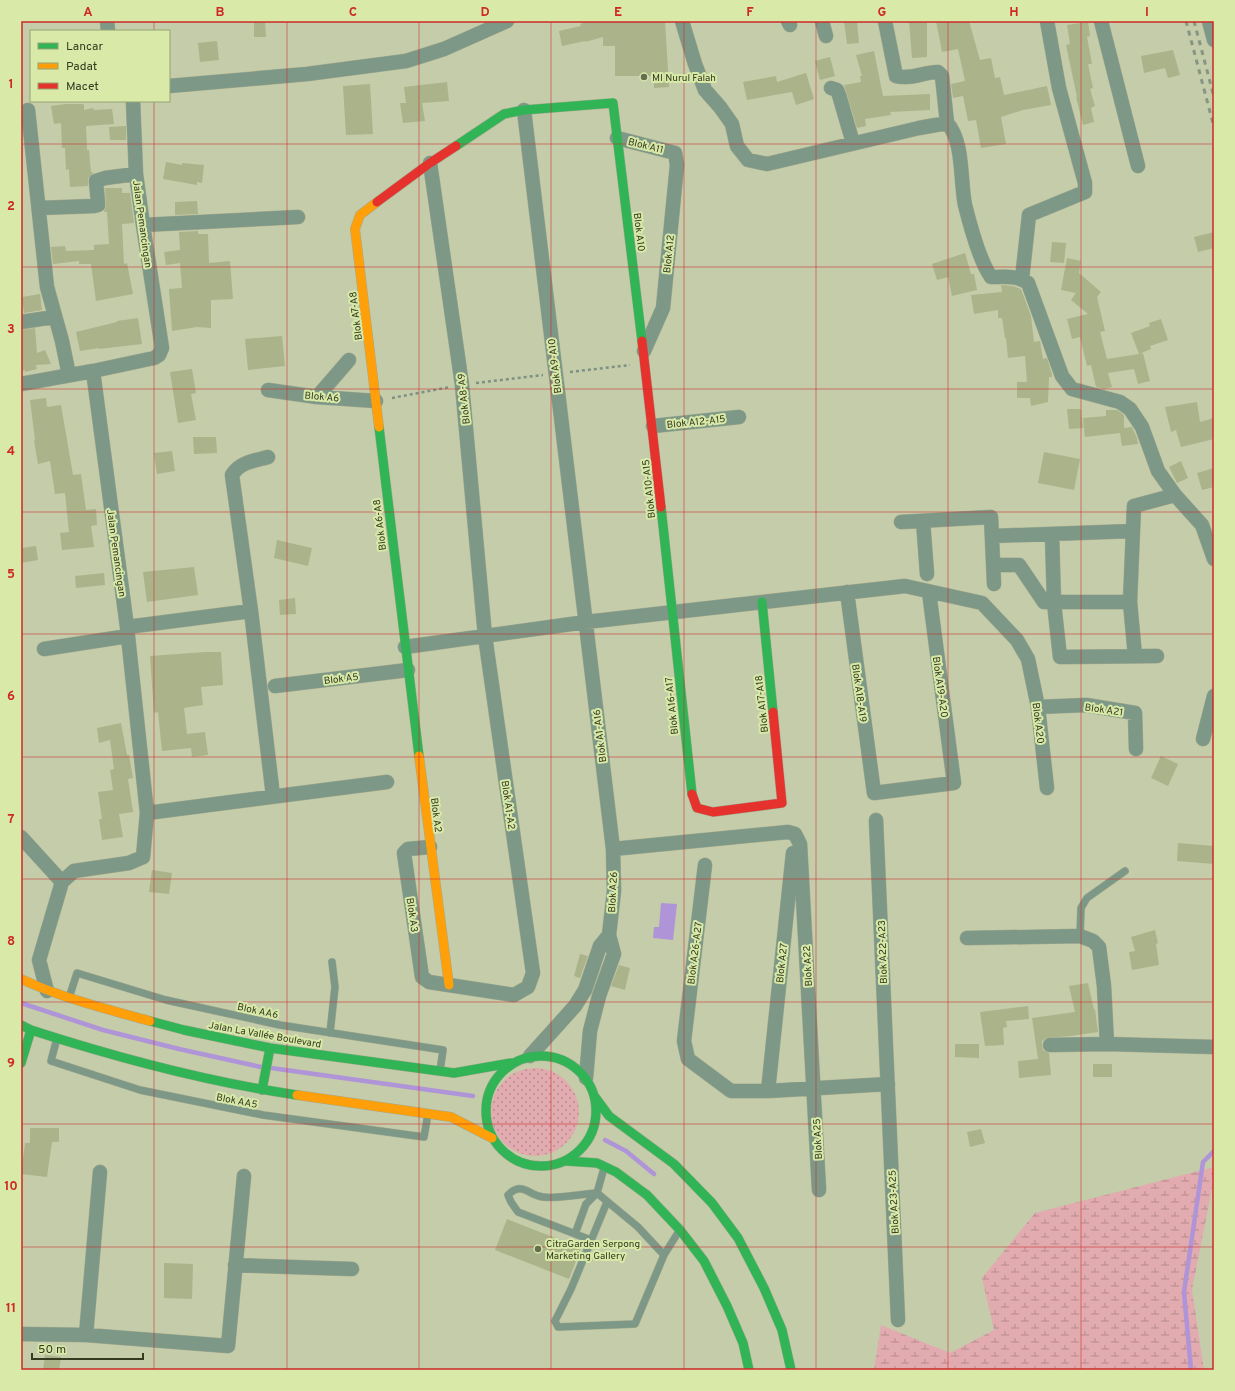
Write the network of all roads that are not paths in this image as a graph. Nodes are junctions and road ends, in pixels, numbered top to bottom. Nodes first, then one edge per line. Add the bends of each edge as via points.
1 (507, 21) edge
2 (682, 21) edge
3 (822, 21) edge
4 (885, 21) edge
5 (1047, 21) edge
6 (1101, 21) edge
7 (1209, 21) edge
8 (826, 36) dead end
9 (1214, 38) edge
10 (170, 86) edge
11 (832, 88) dead end
12 (133, 102) edge
13 (28, 110) dead end
14 (524, 110) junction
15 (948, 123) junction
16 (617, 138) junction
17 (853, 143) junction
18 (675, 153) joint
19 (430, 163) junction
20 (1138, 166) dead end
21 (136, 174) junction
22 (39, 208) junction
23 (298, 217) dead end
24 (143, 225) junction
25 (1022, 279) junction
26 (54, 317) junction
27 (21, 322) edge
28 (644, 358) junction
29 (349, 360) dead end
30 (93, 371) junction
31 (69, 375) junction
32 (21, 384) edge
33 (268, 390) dead end
34 (316, 397) junction
35 (376, 401) junction
36 (739, 417) dead end
37 (653, 426) junction
38 (268, 457) dead end
39 (1175, 496) junction
40 (923, 521) junction
41 (901, 522) dead end
42 (1133, 531) junction
43 (1052, 534) junction
44 (993, 536) junction
45 (1214, 559) edge
46 (994, 565) junction
47 (927, 574) dead end
48 (994, 584) dead end
49 (847, 592) junction
50 (929, 592) junction
51 (762, 602) junction
52 (1130, 602) junction
53 (1054, 603) junction
54 (251, 611) junction
55 (672, 613) junction
56 (586, 622) junction
57 (128, 632) junction
58 (485, 636) junction
59 (405, 647) junction
60 (44, 649) dead end
61 (1135, 656) junction
62 (1157, 656) dead end
63 (408, 670) junction
64 (275, 686) dead end
65 (1214, 696) edge
66 (1038, 707) junction
67 (1203, 739) dead end
68 (1136, 750) dead end
69 (387, 782) dead end
70 (1047, 788) dead end
71 (874, 793) joint
72 (273, 796) junction
73 (692, 797) joint
74 (147, 813) junction
75 (876, 820) dead end
76 (21, 837) edge
77 (797, 839) junction
78 (430, 847) junction
79 (613, 849) junction
80 (704, 865) dead end
81 (1125, 871) dead end
82 (62, 882) junction
83 (609, 934) junction
84 (1080, 936) junction
85 (967, 938) dead end
86 (332, 962) dead end
87 (21, 979) edge
88 (449, 985) junction
89 (585, 990) junction
90 (47, 991) junction
91 (599, 996) junction
92 (69, 998) junction
93 (21, 1028) edge
94 (31, 1030) junction
95 (330, 1033) junction
96 (57, 1038) junction
97 (1107, 1044) junction
98 (1050, 1045) dead end
99 (1214, 1047) edge
100 (270, 1048) junction
101 (530, 1056) junction
102 (21, 1063) edge
103 (511, 1063) junction
104 (440, 1071) junction
105 (586, 1078) junction
106 (888, 1084) junction
107 (814, 1088) junction
108 (262, 1090) junction
109 (768, 1091) junction
110 (595, 1097) junction
111 (428, 1114) junction
112 (492, 1138) junction
113 (566, 1161) junction
114 (604, 1166) junction
115 (100, 1172) dead end
116 (244, 1176) dead end
117 (819, 1190) dead end
118 (597, 1193) junction
119 (607, 1202) junction
120 (680, 1230) junction
121 (575, 1234) junction
122 (591, 1240) junction
123 (664, 1255) junction
124 (235, 1265) junction
125 (352, 1269) dead end
126 (898, 1320) dead end
127 (21, 1334) edge
128 (86, 1336) junction
129 (749, 1370) edge
130 (791, 1370) edge

1 - 10 street via 444,49 406,61 307,74
2 - 17 street via 705,90 732,124 737,146 748,160 768,164
3 - 8 street
4 - 15 street via 896,76 904,78 938,72 942,76
5 - 25 street via 1059,88 1085,183 1085,192 1029,214
6 - 20 street
7 - 9 street
11 - 17 street via 837,90
12 - 21 street, Jalan Pemancingan
13 - 22 street
14 - 16 street, Blok A10 via 613,103
14 - 19 street via 504,114
14 - 56 street, Blok A9-A10
15 - 17 street
15 - 25 street via 957,140 965,205 986,270 991,277 1011,276
16 - 18 street, Blok A11
16 - 28 street, Blok A10
18 - 28 street, Blok A12 via 677,165 663,308
19 - 35 street, Blok A7-A8 via 360,215 355,229
19 - 58 street, Blok A8-A9 via 462,385
21 - 22 street via 96,181 98,205
21 - 24 street, Jalan Pemancingan
22 - 26 street via 44,268
23 - 24 street
24 - 30 street, Jalan Pemancingan via 162,348 159,355 154,358
25 - 39 street via 1028,283 1062,376 1072,389 1120,402 1130,410 1142,428 1158,470
26 - 27 street
26 - 31 street
28 - 37 street, Blok A10-A15
29 - 34 street
30 - 31 street
30 - 57 street, Jalan Pemancingan
31 - 32 street
33 - 34 street, Blok A6
34 - 35 street, Blok A6
35 - 59 street, Blok A6-A8
36 - 37 street, Blok A12-A15
37 - 55 street, Blok A10-A15
38 - 54 street via 237,467 232,475
39 - 42 street via 1134,506
39 - 45 street via 1202,525
40 - 41 street
40 - 44 street via 991,517
40 - 47 street
42 - 43 street
42 - 52 street
43 - 44 street
43 - 53 street
44 - 46 street
46 - 48 street
46 - 53 street via 1019,565 1044,602
49 - 50 street, Blok A20 via 905,586
49 - 51 street, Blok A20
49 - 71 street, Blok A18-A19
50 - 66 street, Blok A20 via 982,603 1017,640 1028,659
50 - 71 street, Blok A19-A20 via 954,783
51 - 55 street, Blok A20
51 - 73 street, Blok A17-A18 via 782,804 713,812 697,808
52 - 53 street
52 - 61 street
53 - 61 street via 1060,656
54 - 57 street
54 - 72 street
55 - 56 street, Blok A20
55 - 73 street, Blok A16-A17
56 - 58 street, Blok A20
56 - 79 street, Blok A1-A16
57 - 60 street
57 - 74 street, Jalan Pemancingan
58 - 59 street, Blok A20
58 - 88 street, Blok A1-A2 via 533,973 528,987 514,995
59 - 63 street, Blok A2
61 - 62 street
63 - 64 street, Blok A5
63 - 78 street, Blok A2
65 - 67 street
66 - 68 street, Blok A21 via 1086,705 1135,713
66 - 70 street, Blok A20
69 - 72 street
72 - 74 street
74 - 82 street, Jalan Pemancingan via 143,857 129,863 74,871
75 - 106 street, Blok A22-A23
76 - 82 street
77 - 79 street via 788,832
77 - 107 street, Blok A22
77 - 109 street, Blok A27
78 - 88 street, Blok A2
78 - 88 street, Blok A3 via 408,849 404,854 422,977 429,982
79 - 83 street, Blok A26 via 614,891
80 - 109 street, Blok A26-A27 via 684,1041 688,1059 731,1091
81 - 84 lane via 1087,898 1081,908
82 - 90 street via 39,960
83 - 89 street via 600,946
83 - 91 street via 614,954
84 - 85 street
84 - 97 street via 1093,941 1099,947
86 - 95 lane via 335,986
87 - 90 street, Jalan La Vallée Boulevard
89 - 91 street
89 - 101 street via 575,1006
90 - 92 street, Jalan La Vallée Boulevard
91 - 105 street via 590,1031
92 - 95 lane, Blok AA6 via 78,973 166,1000 280,1025
92 - 100 street, Jalan La Vallée Boulevard via 184,1030
93 - 94 street
94 - 96 street
94 - 102 street
95 - 104 lane, Blok AA6 via 443,1050
96 - 108 street via 174,1071
96 - 111 lane, Blok AA5 via 51,1061 148,1092 263,1115 424,1137
97 - 98 street
97 - 99 street
100 - 104 street, Jalan La Vallée Boulevard
100 - 108 street
101 - 103 street
101 - 105 street via 551,1056 571,1063
103 - 104 street, Jalan La Vallée Boulevard via 454,1073
103 - 112 street via 496,1078 487,1097 486,1118
105 - 110 street
106 - 107 street
106 - 126 street, Blok A23-A25
107 - 109 street
107 - 117 street, Blok A25
108 - 111 street
110 - 113 street via 596,1116 592,1134 581,1150
110 - 130 street via 609,1116 674,1164 712,1203 738,1238 782,1330
111 - 112 street via 451,1117
112 - 113 street via 506,1154 524,1164 545,1167
113 - 114 street via 597,1163
114 - 118 lane
114 - 120 street via 647,1195
115 - 128 street
116 - 124 street
118 - 119 lane
118 - 121 lane via 586,1204
118 - 121 lane via 553,1197 541,1196 521,1188 514,1189 508,1194 518,1212
119 - 122 lane
119 - 123 lane via 638,1227
120 - 123 lane
120 - 129 street via 704,1261 727,1306 743,1343
121 - 122 lane
122 - 123 lane via 555,1322 558,1327 635,1324
124 - 125 street
124 - 128 street via 228,1346
127 - 128 street

